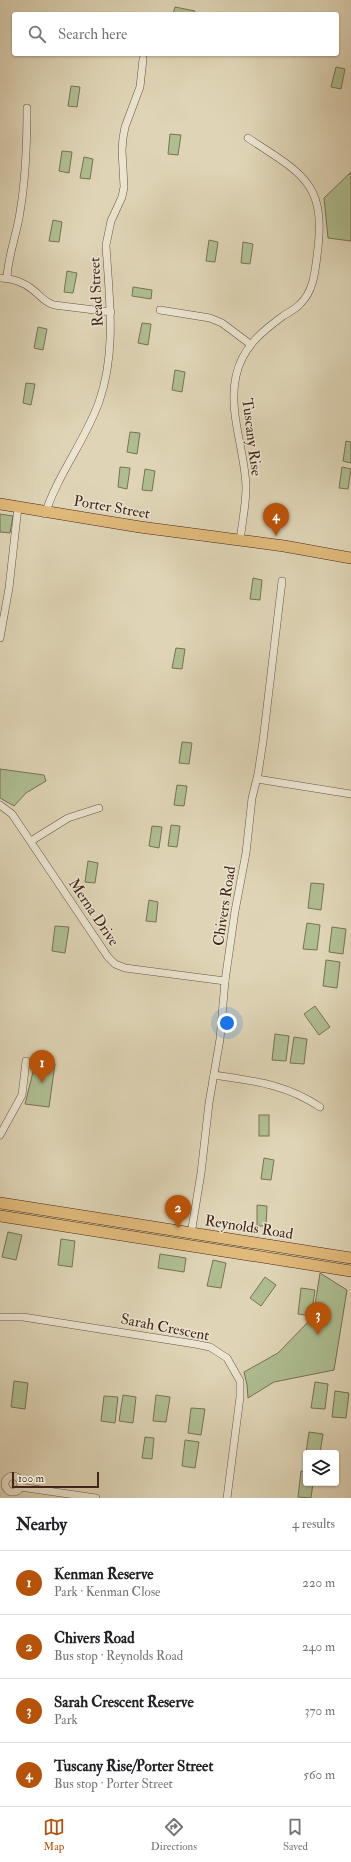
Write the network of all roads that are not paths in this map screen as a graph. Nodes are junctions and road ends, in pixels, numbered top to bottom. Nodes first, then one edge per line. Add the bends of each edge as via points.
1 (143, 58) dead end
2 (27, 108) dead end
3 (248, 138) dead end
4 (3, 278) edge
5 (160, 310) dead end
6 (110, 312) junction
7 (250, 344) junction
8 (0, 504) edge
9 (0, 510) edge
10 (18, 510) junction
11 (45, 514) junction
12 (240, 541) junction
13 (322, 553) junction
14 (351, 554) edge
15 (351, 558) edge
16 (282, 581) dead end
17 (3, 608) edge
18 (0, 638) edge
19 (257, 779) junction
20 (351, 794) edge
21 (0, 805) edge
22 (99, 808) dead end
23 (31, 842) junction
24 (225, 981) junction
25 (26, 1061) dead end
26 (214, 1075) junction
27 (320, 1107) dead end
28 (2, 1125) edge
29 (0, 1135) edge
30 (0, 1203) edge
31 (0, 1216) edge
32 (191, 1234) junction
33 (351, 1258) edge
34 (351, 1271) edge
35 (0, 1317) edge
36 (20, 1487) dead end
37 (96, 1498) edge
38 (227, 1498) edge

1 - 6 street, Read Street via 140,87 123,138 124,187 108,231 106,245
2 - 4 street via 27,151 22,199
3 - 7 street, Tuscany Rise via 295,170 310,187 319,210 315,274 309,291 301,304 265,329
4 - 6 street via 22,283 54,306
5 - 7 street via 210,318 222,323
6 - 11 street, Read Street via 109,351 99,402 53,492
7 - 12 street, Tuscany Rise via 238,368 233,397 246,486
8 - 10 main road, Porter Street
9 - 10 main road, Porter Street
10 - 11 main road, Porter Street
10 - 17 street
11 - 12 main road, Porter Street via 158,535
12 - 13 main road, Porter Street
13 - 14 main road, Porter Street
13 - 15 main road, Porter Street
16 - 19 street, Chivers Road
17 - 18 street
19 - 20 street
19 - 24 street, Chivers Road
21 - 23 street, Merna Drive via 12,814
22 - 23 street via 68,818
23 - 24 street, Merna Drive via 115,964 125,968
24 - 26 street, Chivers Road
25 - 28 street via 22,1095
26 - 27 street via 289,1089
26 - 32 street, Chivers Road
28 - 29 street
30 - 32 main road, Reynolds Road
31 - 34 main road, Reynolds Road
32 - 33 main road, Reynolds Road
35 - 38 street, Sarah Crescent via 24,1317 195,1344 210,1347 227,1358 240,1381
36 - 37 street

